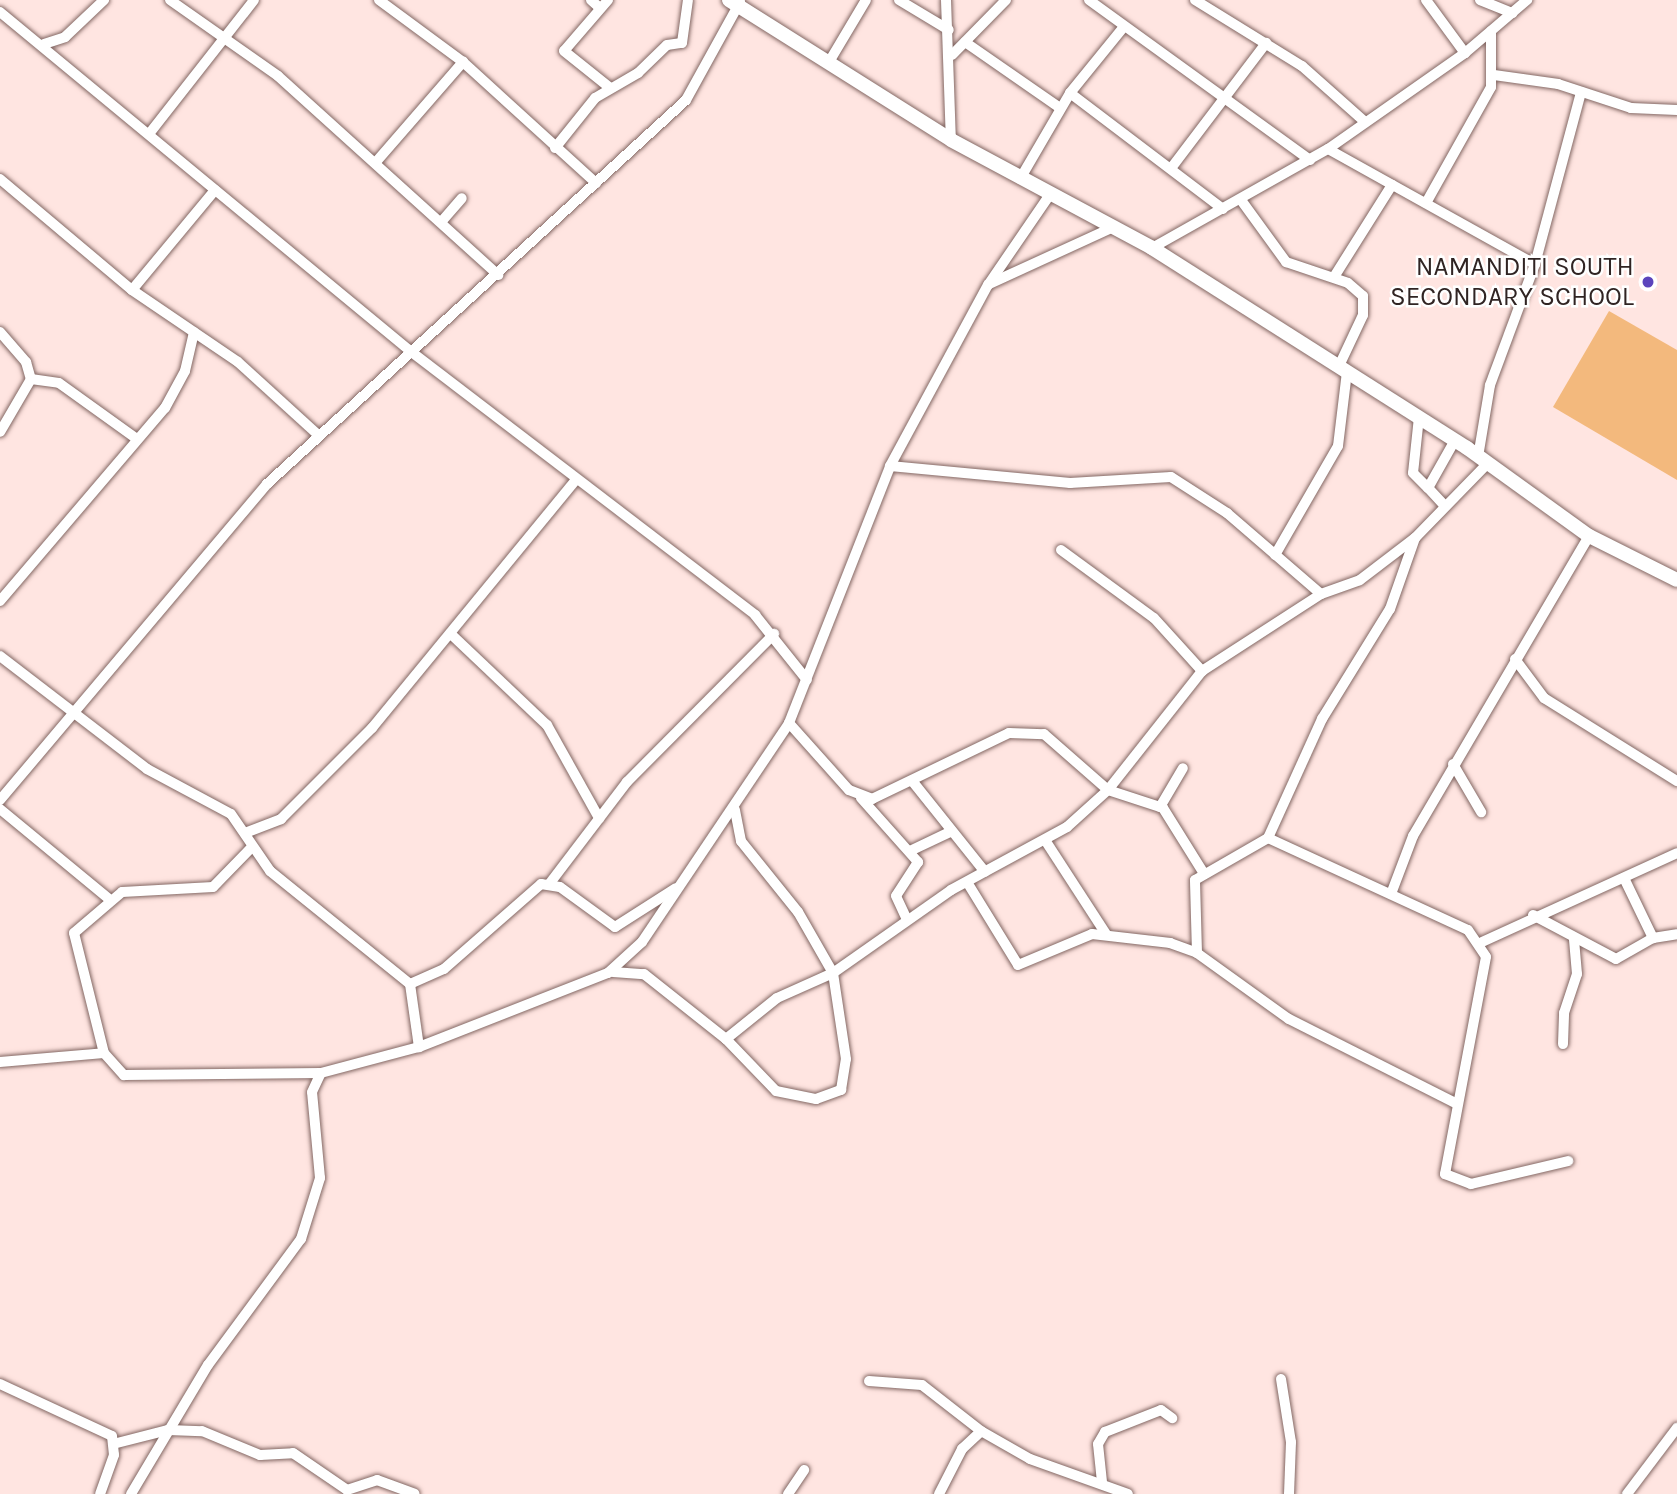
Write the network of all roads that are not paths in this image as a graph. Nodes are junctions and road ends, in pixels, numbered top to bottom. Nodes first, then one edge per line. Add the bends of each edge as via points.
1 (104, 0) edge
2 (170, 0) edge
3 (254, 0) edge
4 (379, 0) edge
5 (591, 0) edge
6 (688, 0) edge
7 (866, 0) edge
8 (899, 0) edge
9 (946, 0) edge
10 (1006, 0) edge
11 (1089, 0) edge
12 (1195, 0) edge
13 (1426, 0) edge
14 (1480, 0) edge
15 (1527, 0) edge
16 (736, 2) edge
17 (604, 4) edge
18 (0, 12) edge
19 (1513, 13) junction
20 (1122, 29) junction
21 (949, 30) junction
22 (1492, 31) junction
23 (225, 37) junction
24 (965, 41) junction
25 (1266, 43) junction
26 (44, 44) junction
27 (1465, 53) junction
28 (952, 55) junction
29 (463, 62) junction
30 (829, 62) junction
31 (1494, 75) junction
32 (609, 87) junction
33 (1581, 92) junction
34 (1070, 93) junction
35 (1221, 97) junction
36 (1060, 107) junction
37 (1677, 110) edge
38 (1365, 122) junction
39 (149, 134) junction
40 (951, 140) junction
41 (555, 148) junction
42 (1328, 149) junction
43 (1310, 160) junction
44 (376, 162) junction
45 (1171, 167) junction
46 (0, 179) edge
47 (1020, 179) junction
48 (596, 183) junction
49 (1392, 185) junction
50 (215, 190) junction
51 (1049, 195) junction
52 (462, 198) dead end
53 (1241, 200) junction
54 (1426, 203) junction
55 (1223, 209) junction
56 (442, 221) junction
57 (1109, 229) junction
58 (1152, 248) junction
59 (1535, 264) junction
60 (498, 275) junction
61 (1334, 277) junction
62 (988, 285) junction
63 (132, 290) junction
64 (0, 332) edge
65 (194, 332) junction
66 (409, 350) junction
67 (1343, 369) junction
68 (31, 379) junction
69 (1419, 417) junction
70 (0, 432) edge
71 (317, 434) junction
72 (137, 439) junction
73 (1455, 440) junction
74 (1483, 461) junction
75 (890, 466) junction
76 (576, 480) junction
77 (1428, 488) junction
78 (1444, 505) junction
79 (1589, 536) junction
80 (1415, 538) junction
81 (1061, 550) dead end
82 (1275, 555) junction
83 (1677, 580) edge
84 (1321, 594) junction
85 (0, 601) edge
86 (452, 635) junction
87 (774, 635) junction
88 (0, 656) edge
89 (1515, 659) junction
90 (1202, 671) junction
91 (807, 680) junction
92 (75, 710) junction
93 (789, 723) junction
94 (1453, 764) junction
95 (1183, 768) dead end
96 (1677, 781) edge
97 (913, 782) junction
98 (1108, 790) junction
99 (860, 798) junction
100 (0, 800) edge
101 (1160, 807) junction
102 (0, 809) edge
103 (735, 809) junction
104 (1481, 812) dead end
105 (599, 818) junction
106 (952, 831) junction
107 (245, 833) junction
108 (1268, 838) junction
109 (1045, 840) junction
110 (250, 849) junction
111 (912, 850) junction
112 (1677, 853) edge
113 (985, 872) junction
114 (1203, 872) junction
115 (1624, 878) junction
116 (967, 882) junction
117 (550, 883) junction
118 (678, 887) junction
119 (1391, 894) junction
120 (108, 898) junction
121 (1533, 915) junction
122 (907, 920) junction
123 (1106, 934) junction
124 (1677, 934) edge
125 (1574, 938) junction
126 (1653, 938) junction
127 (1482, 942) junction
128 (1197, 953) junction
129 (608, 973) junction
130 (833, 973) junction
131 (410, 984) junction
132 (726, 1039) junction
133 (1563, 1044) dead end
134 (419, 1046) junction
135 (104, 1054) junction
136 (0, 1062) edge
137 (321, 1073) junction
138 (1457, 1104) junction
139 (1568, 1161) dead end
140 (1281, 1379) dead end
141 (869, 1381) dead end
142 (0, 1384) edge
143 (1172, 1418) dead end
144 (1677, 1428) edge
145 (168, 1430) junction
146 (981, 1431) junction
147 (136, 1438) junction
148 (117, 1443) junction
149 (158, 1447) junction
150 (804, 1471) dead end
151 (1102, 1482) junction
152 (100, 1494) edge
153 (131, 1494) edge
154 (415, 1494) edge
155 (788, 1494) edge
156 (939, 1494) edge
157 (1128, 1494) edge
158 (1289, 1494) edge
159 (1627, 1494) edge

1 - 26 street via 65,37
2 - 23 street
3 - 23 street
4 - 29 street
5 - 17 street
6 - 32 street via 682,43 667,46 638,73
7 - 30 street
8 - 21 street
9 - 21 street
10 - 24 street
11 - 20 street
12 - 25 street
13 - 27 street
14 - 19 street
15 - 19 street
16 - 30 street
16 - 48 street via 686,100
17 - 32 street via 564,55
18 - 26 street
19 - 22 street
20 - 34 street
20 - 35 street
21 - 28 street
22 - 27 street
22 - 31 street
23 - 39 street
23 - 44 street
24 - 28 street
24 - 36 street
25 - 35 street
25 - 38 street
26 - 39 street
27 - 38 street
28 - 40 street
29 - 41 street
29 - 44 street
30 - 40 street
31 - 33 street
31 - 54 street
32 - 41 street via 581,111
33 - 37 street via 1631,108
33 - 59 street
34 - 36 street
34 - 45 street
35 - 43 street
35 - 45 street
36 - 47 street
38 - 42 street
39 - 50 street
40 - 47 street
41 - 48 street
42 - 43 street
42 - 49 street
43 - 53 street
44 - 56 street
45 - 55 street
46 - 63 street
47 - 51 street
48 - 60 street
49 - 54 street
49 - 61 street
50 - 63 street
50 - 66 street
51 - 57 street
51 - 62 street
52 - 56 street
53 - 55 street
53 - 61 street via 1286,262
54 - 59 street
55 - 58 street
56 - 60 street
57 - 58 street
57 - 62 street
58 - 67 street
59 - 74 street via 1490,385
60 - 66 street
61 - 67 street via 1363,296 1363,315
62 - 75 street
63 - 65 street
64 - 68 street via 26,362
65 - 71 street
65 - 72 street via 176,392
66 - 71 street
66 - 76 street
67 - 69 street
67 - 82 street via 1338,446
68 - 70 street
68 - 72 street via 58,383
69 - 73 street
69 - 77 street via 1413,473
71 - 92 street via 225,530
72 - 85 street
73 - 74 street
73 - 77 street
74 - 78 street
74 - 79 street
75 - 82 street via 1070,483 1171,477
75 - 91 street
76 - 86 street
76 - 87 street
77 - 78 street
78 - 80 street
79 - 83 street
79 - 89 street
80 - 84 street via 1360,580
80 - 108 street via 1390,609 1310,741
81 - 90 street via 1154,618
82 - 84 street
84 - 90 street
86 - 105 street via 547,725
86 - 107 street via 300,802 281,819
87 - 91 street
87 - 105 street via 663,743
88 - 92 street
89 - 94 street
89 - 96 street via 1545,698
90 - 98 street
91 - 93 street
92 - 100 street
92 - 107 street via 147,769 231,814
93 - 99 street
93 - 103 street
94 - 104 street
94 - 119 street via 1413,836
95 - 101 street
97 - 98 street via 961,753 1024,729 1068,749
97 - 99 street via 884,796
97 - 106 street
98 - 101 street
98 - 109 street
99 - 111 street
101 - 114 street
102 - 120 street
103 - 118 street
103 - 130 street via 741,841 797,912
105 - 117 street
106 - 111 street
106 - 113 street
107 - 110 street
108 - 114 street
108 - 119 street
109 - 113 street
109 - 123 street
110 - 120 street via 213,887 137,888
110 - 131 street via 295,894
111 - 122 street via 917,868 896,895
112 - 115 street
113 - 116 street
114 - 128 street via 1192,891
115 - 121 street
115 - 126 street
116 - 122 street
116 - 123 street via 1018,965
117 - 118 street via 615,928
117 - 131 street via 533,889 444,969
118 - 129 street via 642,942
119 - 127 street
120 - 135 street via 72,942
121 - 125 street
121 - 127 street
122 - 130 street
123 - 128 street
124 - 126 street
125 - 126 street via 1616,959
125 - 133 street via 1577,974 1564,1013
127 - 138 street via 1486,957
128 - 138 street via 1289,1019
129 - 132 street via 644,974
129 - 134 street
130 - 132 street via 777,998
130 - 132 street via 846,1075 831,1097 776,1091
131 - 134 street
134 - 137 street
135 - 136 street
135 - 137 street via 124,1074
137 - 145 street via 312,1092 320,1178 301,1240
138 - 139 street via 1443,1168 1449,1180 1494,1182
140 - 158 street via 1291,1443
141 - 146 street via 922,1385
142 - 148 street via 89,1422
143 - 151 street via 1161,1410 1105,1432 1098,1444
144 - 159 street
145 - 147 street
145 - 149 street
145 - 154 street via 202,1431 260,1455 293,1453 347,1490 377,1480
146 - 151 street via 1037,1461
146 - 156 street via 962,1449
147 - 148 street
147 - 149 street
148 - 152 street
149 - 153 street
150 - 155 street
151 - 157 street

